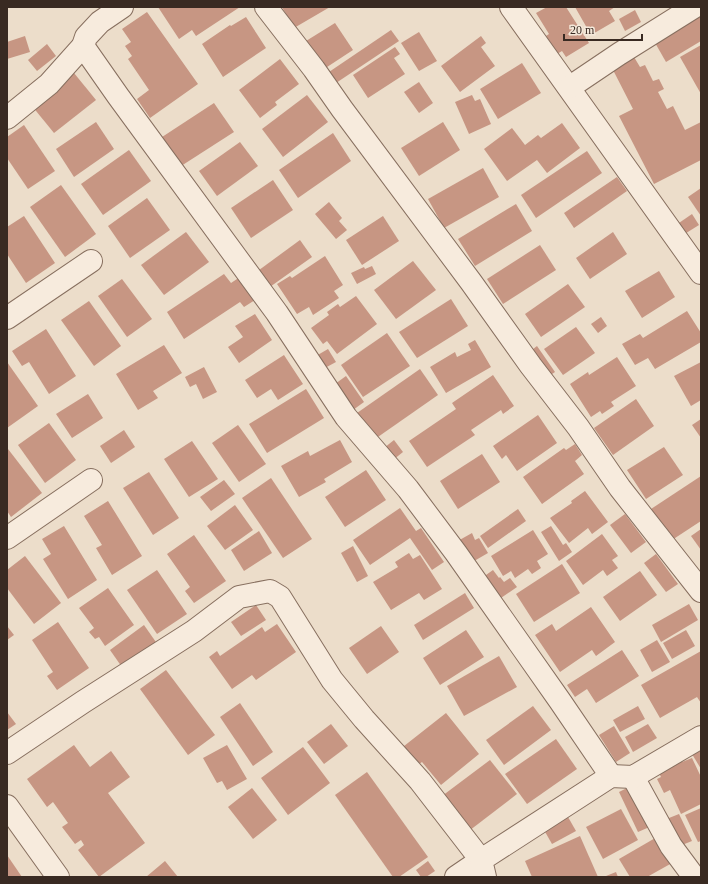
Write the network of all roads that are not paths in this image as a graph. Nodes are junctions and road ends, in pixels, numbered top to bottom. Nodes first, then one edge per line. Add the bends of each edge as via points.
1 (122, 7) edge
2 (266, 7) edge
3 (511, 7) edge
4 (694, 7) edge
5 (83, 46) junction
6 (570, 87) junction
7 (7, 118) edge
8 (91, 261) dead end
9 (701, 273) edge
10 (7, 318) edge
11 (91, 480) dead end
12 (7, 538) edge
13 (701, 591) edge
14 (701, 737) edge
15 (7, 753) edge
16 (611, 776) junction
17 (633, 776) junction
18 (7, 806) edge
19 (483, 868) edge
20 (58, 877) edge
21 (456, 877) edge
22 (694, 877) edge

1 - 5 street via 100,22 86,37
2 - 13 street via 578,427 620,488
3 - 6 street
4 - 6 street
5 - 7 street via 49,84
5 - 16 street via 277,313 346,417 408,489 456,553
6 - 9 street
8 - 10 street
11 - 12 street
14 - 17 street
15 - 19 street via 194,631 239,597 270,591 280,597 332,680 420,781
16 - 17 street
16 - 19 street
17 - 22 street via 671,846
18 - 20 street
19 - 21 street

